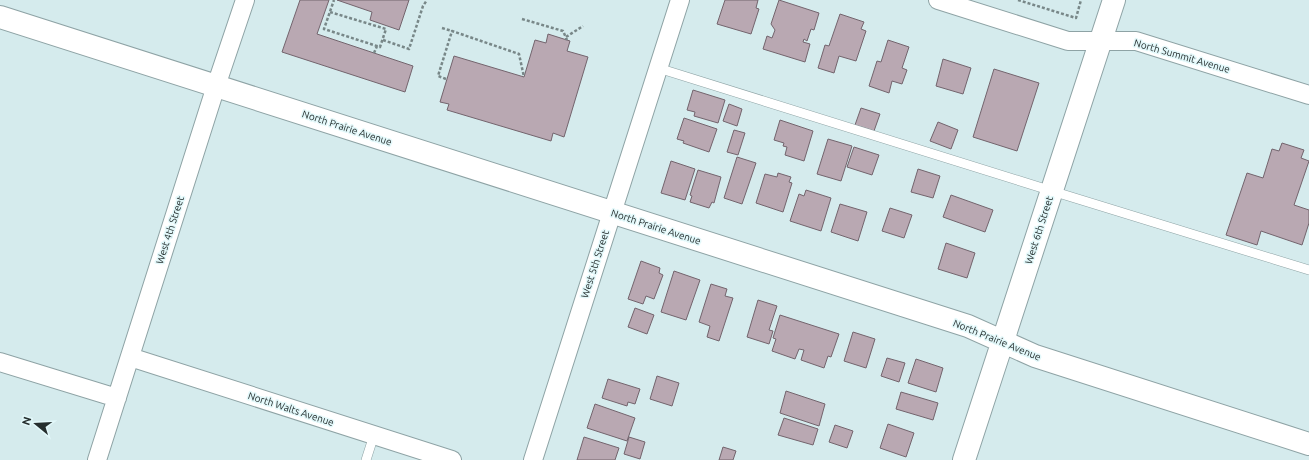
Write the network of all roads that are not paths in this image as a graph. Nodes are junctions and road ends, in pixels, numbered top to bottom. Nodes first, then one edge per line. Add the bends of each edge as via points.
1 (245, 0) edge
2 (680, 0) edge
3 (938, 0) edge
4 (1114, 0) edge
5 (0, 17) edge
6 (1100, 41) junction
7 (658, 68) junction
8 (216, 86) junction
9 (1309, 95) edge
10 (1052, 191) junction
11 (611, 213) junction
12 (1309, 270) edge
13 (1003, 342) junction
14 (130, 357) junction
15 (0, 362) edge
16 (117, 398) junction
17 (374, 435) junction
18 (1309, 444) edge
19 (97, 460) edge
20 (366, 460) edge
21 (452, 460) edge
22 (533, 460) edge
23 (964, 460) edge

1 - 8 street, West 4th Street
2 - 7 street, West 5th Street
3 - 6 street, North Summit Avenue via 1068,41
4 - 6 street, West 6th Street
5 - 8 street, North Prairie Avenue
6 - 9 street, North Summit Avenue via 1136,40
6 - 10 street, West 6th Street
7 - 10 lane
7 - 11 street, West 5th Street
8 - 11 street, North Prairie Avenue
8 - 14 street, West 4th Street
10 - 12 lane
10 - 13 street, West 6th Street
11 - 13 street, North Prairie Avenue via 961,324
11 - 22 street, West 5th Street
13 - 18 street, North Prairie Avenue via 1035,356
13 - 23 street, West 6th Street
14 - 16 street, West 4th Street
14 - 17 street, North Walts Avenue
15 - 16 street
16 - 19 street, West 4th Street
17 - 20 lane
17 - 21 street, North Walts Avenue

